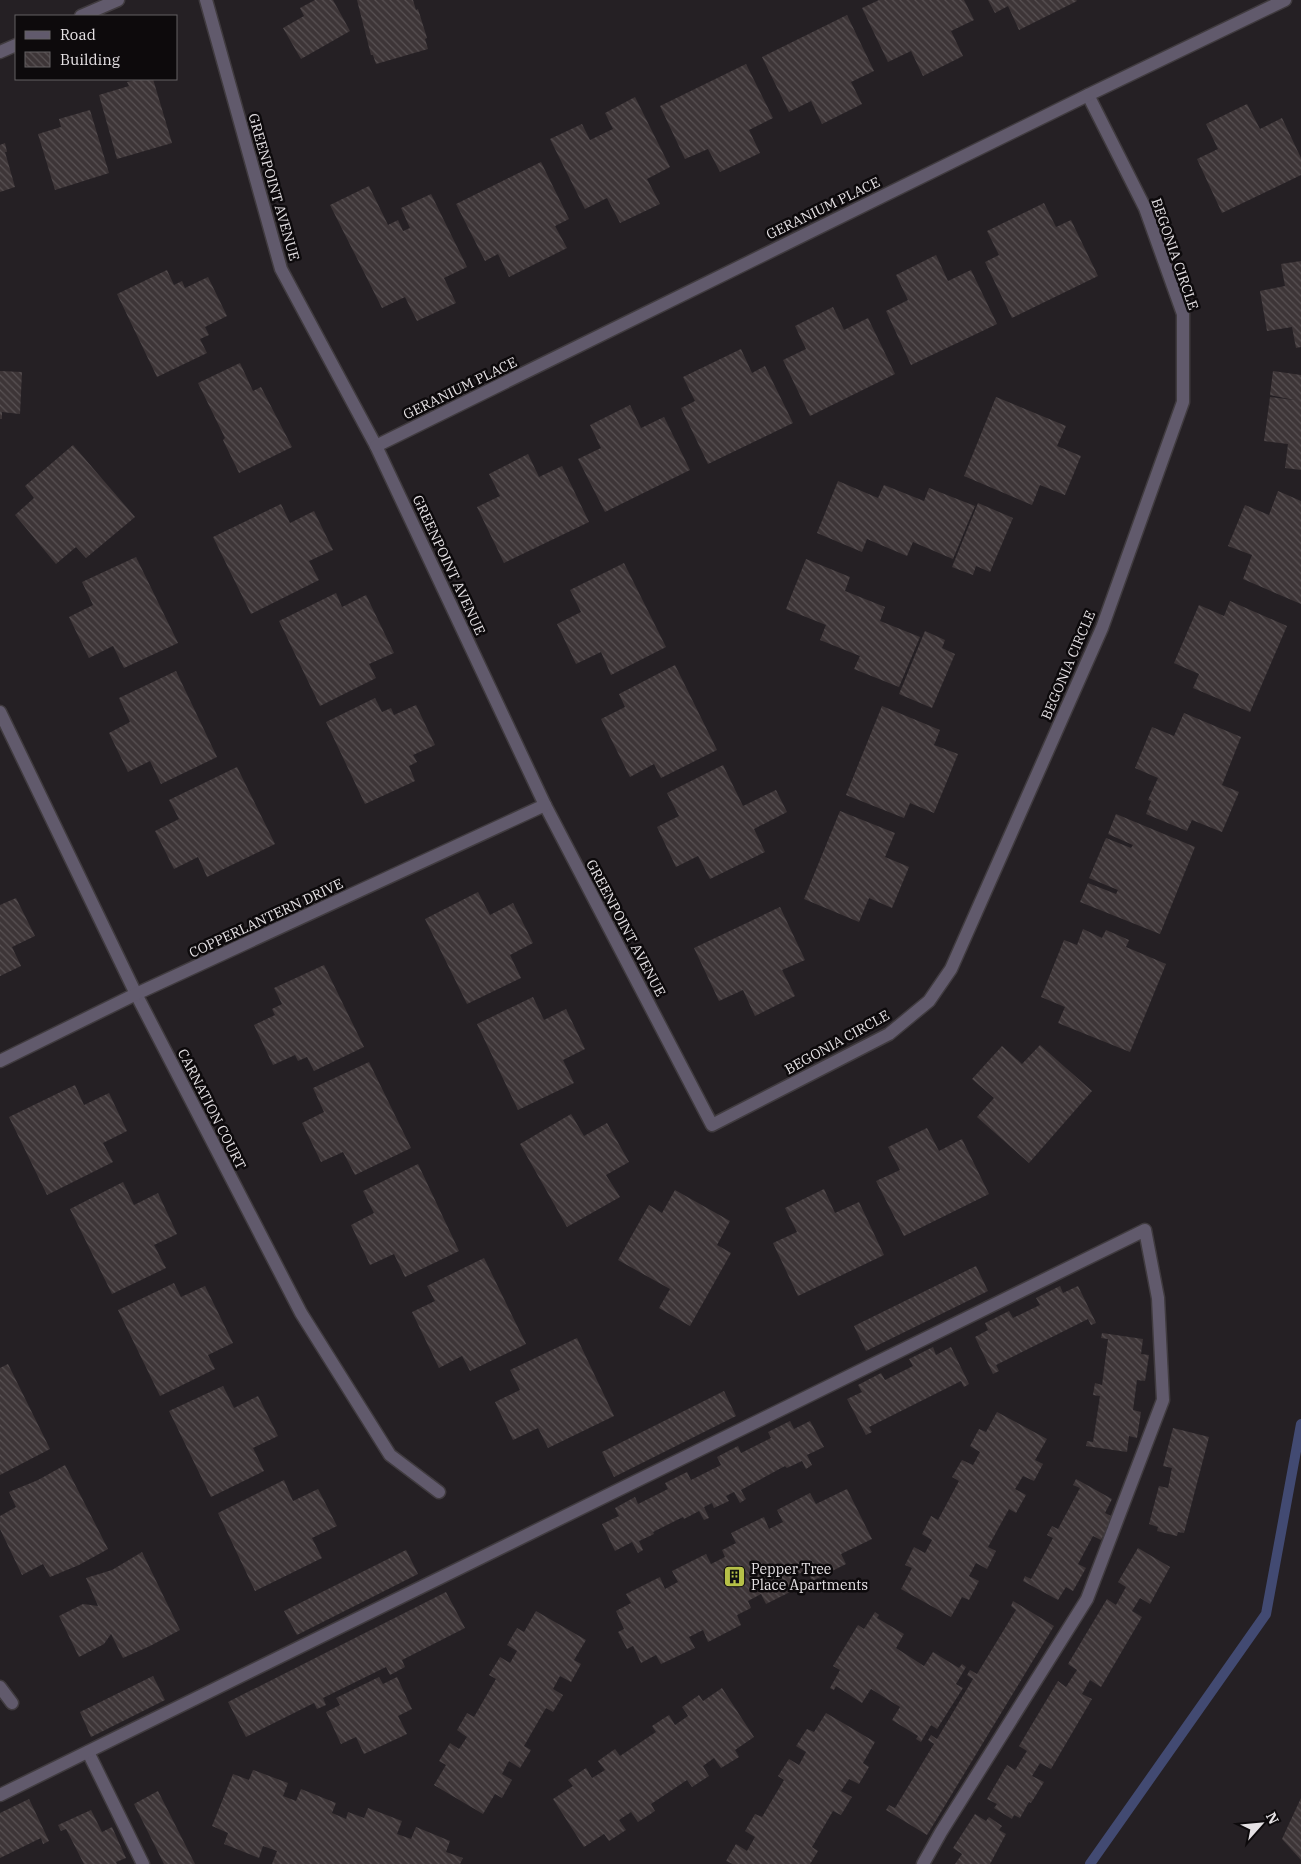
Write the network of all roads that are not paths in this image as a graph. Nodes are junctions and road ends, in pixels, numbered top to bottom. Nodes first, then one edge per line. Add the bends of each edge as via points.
1 (118, 0) edge
2 (206, 0) edge
3 (1285, 0) edge
4 (83, 15) edge
5 (15, 45) edge
6 (0, 52) edge
7 (1088, 94) junction
8 (376, 446) junction
9 (0, 712) edge
10 (545, 805) junction
11 (136, 994) junction
12 (0, 1061) edge
13 (712, 1125) joint
14 (439, 1492) dead end
15 (0, 1687) edge
16 (12, 1703) dead end
17 (88, 1752) junction
18 (0, 1795) edge
19 (143, 1864) edge
20 (923, 1864) edge

1 - 4 street
2 - 8 street, GREENPOINT AVENUE via 281,269
3 - 7 street, GERANIUM PLACE
5 - 6 street
7 - 8 street, GERANIUM PLACE
7 - 13 street, BEGONIA CIRCLE via 1144,208 1183,314 1183,402 1102,628 951,969 929,1001 888,1034
8 - 10 street, GREENPOINT AVENUE
9 - 11 street, CARNATION COURT
10 - 11 street, COPPERLANTERN DRIVE
10 - 13 street, GREENPOINT AVENUE
11 - 12 street, COPPERLANTERN DRIVE
11 - 14 street, CARNATION COURT via 301,1313 390,1455
15 - 16 street
17 - 18 street
17 - 19 street
17 - 20 street via 1145,1230 1158,1298 1163,1400 1086,1599

